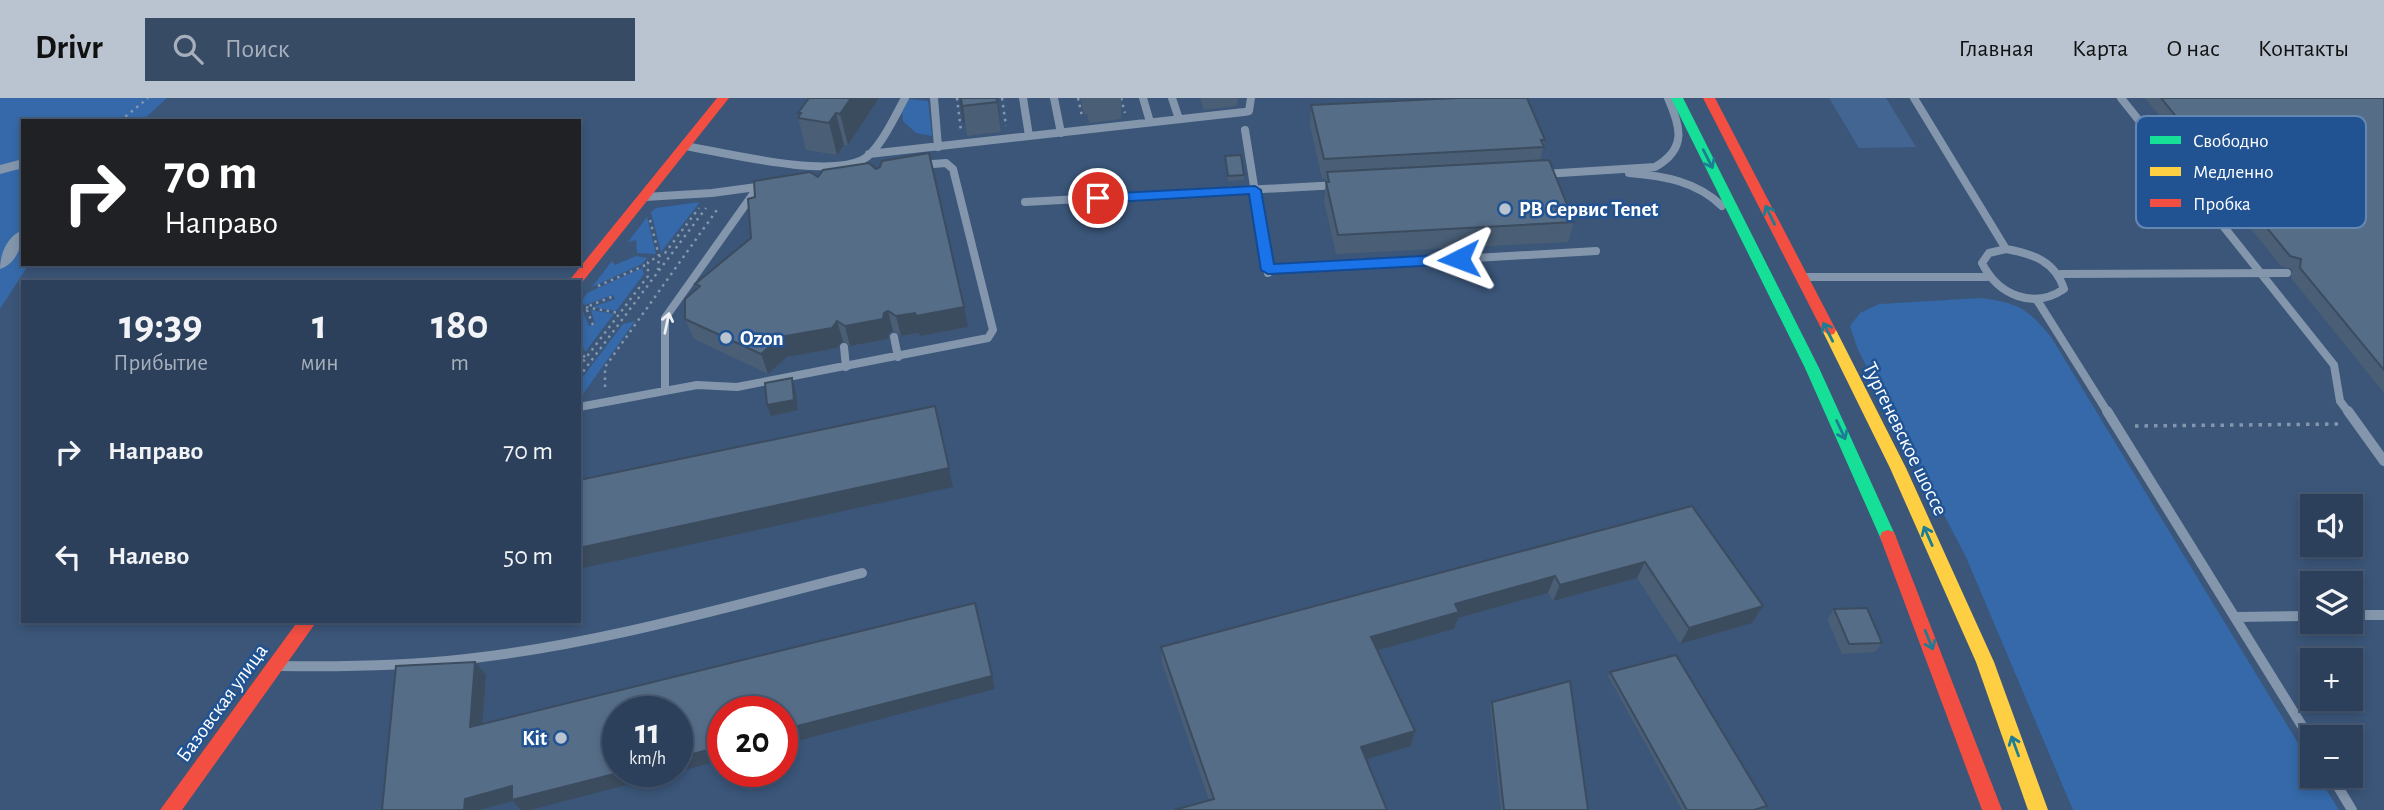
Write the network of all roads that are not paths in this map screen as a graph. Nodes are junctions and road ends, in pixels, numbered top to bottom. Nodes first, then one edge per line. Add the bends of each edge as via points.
1 (723, 98) edge
2 (905, 98) edge
3 (934, 98) edge
4 (1023, 98) edge
5 (1054, 98) edge
6 (1143, 98) edge
7 (1172, 98) edge
8 (1251, 98) edge
9 (1668, 98) edge
10 (1677, 98) edge
11 (1709, 98) edge
12 (1914, 98) edge
13 (2121, 98) edge
14 (2136, 117) edge
15 (1179, 119) junction
16 (1150, 122) junction
17 (1245, 130) dead end
18 (1061, 133) junction
19 (1029, 136) junction
20 (685, 146) junction
21 (938, 147) junction
22 (869, 155) junction
23 (21, 164) edge
24 (914, 166) edge
25 (0, 170) edge
26 (1603, 171) junction
27 (1534, 175) edge
28 (771, 185) edge
29 (1353, 185) edge
30 (758, 187) junction
31 (1255, 190) junction
32 (1025, 202) dead end
33 (646, 204) junction
34 (2223, 228) edge
35 (21, 238) edge
36 (1752, 246) junction
37 (2006, 249) junction
38 (1596, 251) dead end
39 (0, 264) edge
40 (2287, 273) dead end
41 (2061, 274) junction
42 (2259, 274) junction
43 (1800, 277) junction
44 (1987, 278) junction
45 (577, 280) edge
46 (2037, 300) junction
47 (894, 337) edge
48 (844, 347) edge
49 (898, 357) junction
50 (846, 367) junction
51 (665, 390) junction
52 (581, 407) edge
53 (2384, 461) edge
54 (862, 573) dead end
55 (2363, 615) edge
56 (2384, 615) edge
57 (2300, 616) edge
58 (2237, 617) junction
59 (306, 623) edge
60 (274, 666) junction
61 (2301, 725) edge
62 (2339, 788) edge
63 (170, 810) edge
64 (1992, 810) edge
65 (2038, 810) edge
66 (2352, 810) edge

1 - 20 main road
2 - 22 lane
3 - 21 lane
4 - 19 lane
5 - 18 lane
6 - 16 lane
7 - 15 lane
8 - 15 lane via 1250,111
9 - 26 lane via 1679,130 1674,154 1655,167
10 -> 36 main road
43 -> 11 main road, Тургеневское шоссе
12 - 37 lane
13 - 14 lane
15 - 16 lane
16 - 18 lane
17 - 31 lane
18 - 19 lane
19 - 21 lane
20 - 22 lane via 818,166 861,161
20 - 33 main road
21 - 22 lane
23 - 25 street
24 - 49 lane via 946,163 953,169 993,330 980,341
26 - 27 lane
26 - 36 lane via 1664,176 1701,189 1717,200
28 - 30 lane
29 - 31 lane
30 - 33 lane
51 -> 30 lane via 666,318
31 - 32 lane
31 - 38 lane via 1268,272
33 - 45 main road
34 - 42 lane
35 - 39 street
36 -> 64 main road via 1856,461
37 - 41 lane via 2048,261
37 - 44 lane via 1989,253 1982,263
40 - 42 lane
41 - 42 lane
41 - 46 lane via 2064,289 2054,298
42 - 53 lane via 2334,365 2340,377 2340,401
43 - 44 lane
65 -> 43 main road, Тургеневское шоссе via 1979,650 1898,468
44 - 46 lane via 2017,297
46 - 58 lane
47 - 49 lane
48 - 50 lane
49 - 50 lane
50 - 51 lane via 737,387 697,385
51 - 52 lane
54 - 60 lane via 600,638 492,656 375,667
55 - 56 lane
57 - 58 lane
58 - 61 lane
59 - 60 main road, Базовская улица
60 - 63 main road, Базовская улица
62 - 66 lane

